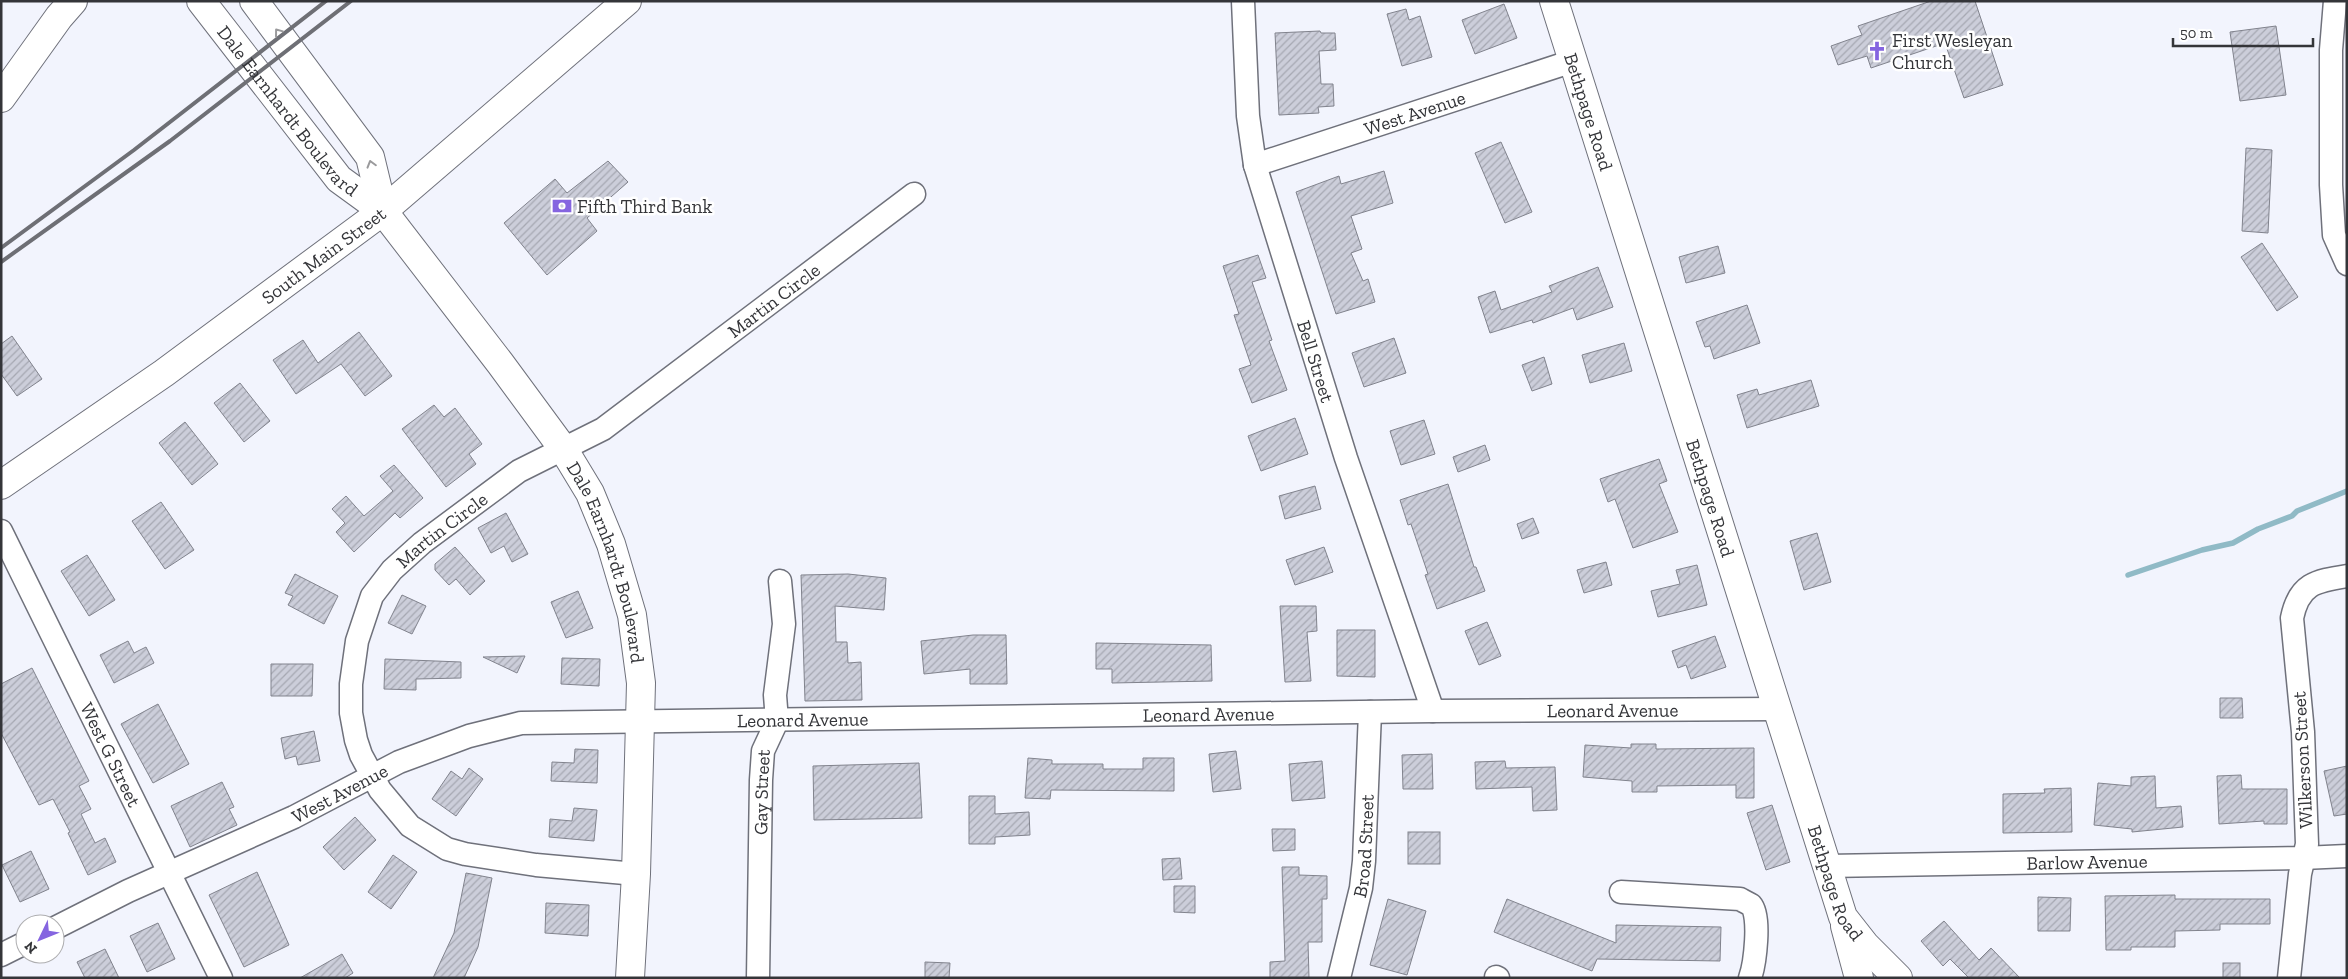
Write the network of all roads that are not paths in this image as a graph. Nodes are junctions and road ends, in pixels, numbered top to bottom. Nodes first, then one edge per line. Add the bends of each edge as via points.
1 (73, 1) edge
2 (201, 1) edge
3 (254, 1) edge
4 (627, 1) edge
5 (1243, 1) edge
6 (1554, 1) edge
7 (2335, 1) edge
8 (1573, 61) junction
9 (1, 98) edge
10 (2340, 121) edge
11 (1255, 165) junction
12 (914, 194) dead end
13 (383, 211) junction
14 (2347, 264) edge
15 (564, 450) junction
16 (1, 485) edge
17 (1, 531) edge
18 (2347, 576) edge
19 (780, 581) dead end
20 (1777, 709) junction
21 (1433, 711) junction
22 (1370, 712) junction
23 (777, 720) junction
24 (641, 722) junction
25 (372, 775) junction
26 (2347, 856) edge
27 (2304, 858) junction
28 (1827, 866) junction
29 (169, 873) junction
30 (636, 874) junction
31 (1621, 892) dead end
32 (1843, 917) junction
33 (65, 923) edge
34 (15, 948) edge
35 (1, 955) edge
36 (221, 978) edge
37 (630, 978) edge
38 (758, 978) edge
39 (1339, 978) edge
40 (1750, 978) edge
41 (1859, 978) edge
42 (1898, 978) edge
43 (2289, 978) edge

1 - 9 main road
2 - 13 main road, Dale Earnhardt Boulevard via 339,179
13 -> 3 main road, Dale Earnhardt Boulevard via 370,157
4 - 13 main road, South Main Street
5 - 11 street, Bell Street via 1248,116
6 - 8 main road, Bethpage Road
7 - 10 street via 2331,50
8 - 11 street, West Avenue
8 - 20 main road, Bethpage Road
10 - 14 street via 2330,185 2334,235
11 - 21 street, Bell Street via 1346,458
12 - 15 street, Martin Circle via 603,429
13 - 15 main road, Dale Earnhardt Boulevard
13 - 16 main road, South Main Street via 164,374
15 - 24 main road, Dale Earnhardt Boulevard via 590,493 611,544 632,615 641,683
15 - 25 street, Martin Circle via 519,471 422,543 392,570 372,596 357,642 350,684 356,740
17 - 29 street, West G Street
18 - 27 street, Wilkerson Street via 2322,580 2305,589 2296,601 2292,618 2303,732 2307,844
19 - 23 street, Gay Street via 784,624 775,695
20 - 21 street, Leonard Avenue
20 - 28 main road, Bethpage Road
21 - 22 street, Leonard Avenue
22 - 23 street, Leonard Avenue
22 - 39 street, Broad Street via 1361,888
23 - 24 street, Leonard Avenue
23 - 38 street, Gay Street via 763,751
24 - 25 street, West Avenue via 521,723 469,736
24 - 30 main road, Dale Earnhardt Boulevard
25 - 29 street, West Avenue via 294,817
25 - 30 street, Martin Circle via 380,790 410,826 447,849 536,865
26 - 27 street, Barlow Avenue
27 - 28 street, Barlow Avenue
27 - 43 street, Wilkerson Street
28 - 32 main road, Bethpage Road
29 - 33 street, West Avenue
29 - 36 street, West G Street
30 - 37 main road, Dale Earnhardt Boulevard
31 - 40 street via 1740,899 1751,905 1756,917 1754,965
32 - 41 main road
32 - 42 main road, Bethpage Road
34 - 35 street

